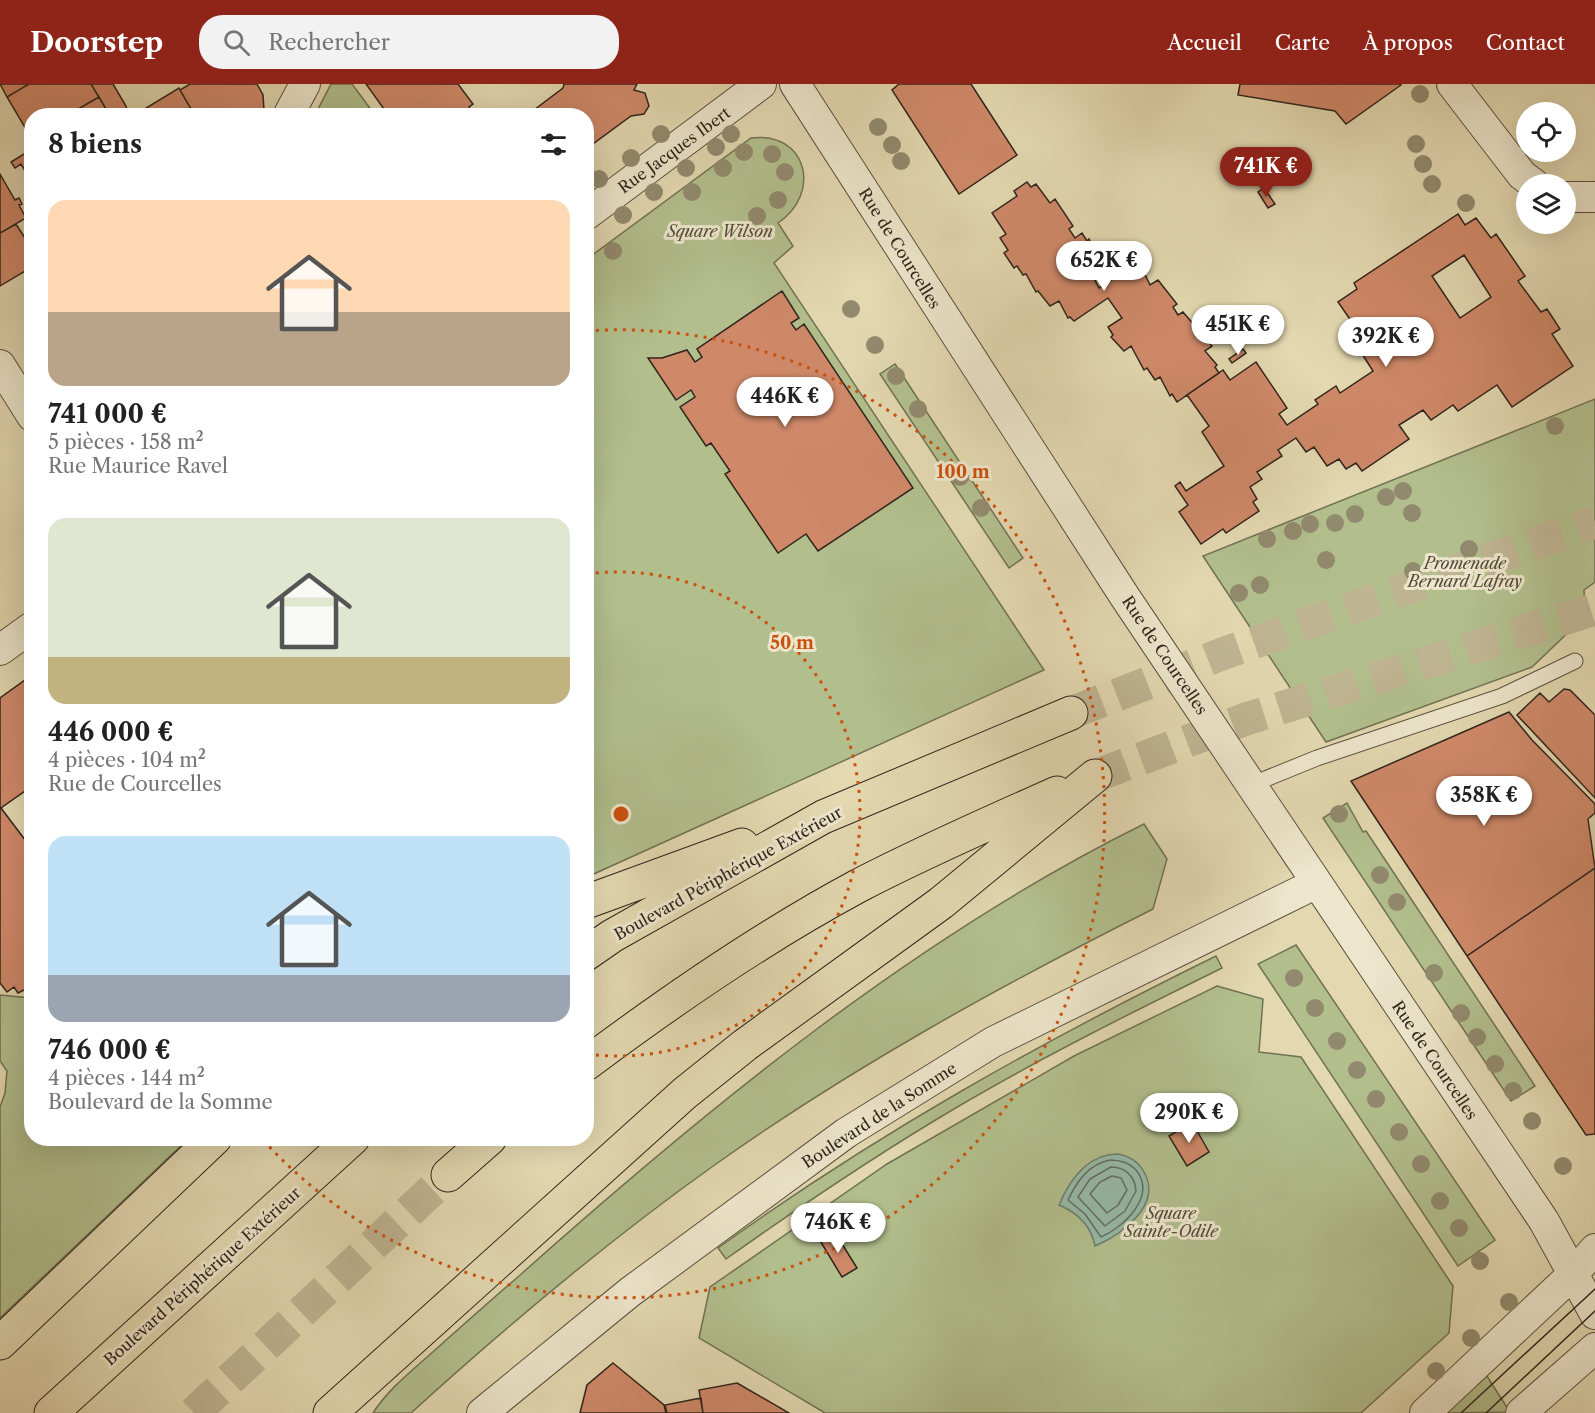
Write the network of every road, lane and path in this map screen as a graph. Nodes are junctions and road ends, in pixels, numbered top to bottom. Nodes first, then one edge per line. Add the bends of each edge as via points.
1 (761, 84) edge
2 (795, 84) edge
3 (1459, 93) edge
4 (1521, 174) edge
5 (1576, 197) edge
6 (1595, 197) edge
7 (594, 209) edge
8 (0, 365) edge
9 (24, 403) edge
10 (24, 633) edge
11 (0, 650) edge
12 (1575, 661) dead end
13 (1071, 713) tunnel mouth
14 (1253, 784) junction
15 (823, 817) junction
16 (1317, 883) junction
17 (594, 899) edge
18 (594, 948) edge
19 (594, 1058) edge
20 (207, 1146) edge
21 (344, 1146) edge
22 (481, 1146) edge
23 (448, 1175) tunnel mouth
24 (1595, 1249) edge
25 (1572, 1275) junction
26 (1595, 1314) edge
27 (0, 1343) edge
28 (1595, 1348) edge
29 (496, 1408) edge
30 (51, 1413) edge
31 (330, 1413) edge
32 (1425, 1413) edge
33 (1521, 1413) edge

1 - 7 street, Rue Jacques Ibert
2 - 14 street, Rue de Courcelles via 1125,597
3 - 4 street
5 - 6 street
8 - 9 street
10 - 11 street
12 - 14 lane via 1502,696 1317,758
13 - 15 highway, Boulevard Périphérique Extérieur
14 - 16 street, Rue de Courcelles
15 - 17 highway
15 - 18 highway, Boulevard Périphérique Extérieur
16 - 25 street, Rue de Courcelles via 1544,1221
16 - 29 street, Boulevard de la Somme via 993,1042 846,1133 630,1292
19 - 31 highway via 737,959 858,887 949,841 1095,776 941,903 685,1093
20 - 27 highway
21 - 30 highway, Boulevard Périphérique Extérieur
22 - 23 highway
24 - 25 street
25 - 26 street, Rue de Courcelles
25 - 32 street
28 - 33 street

